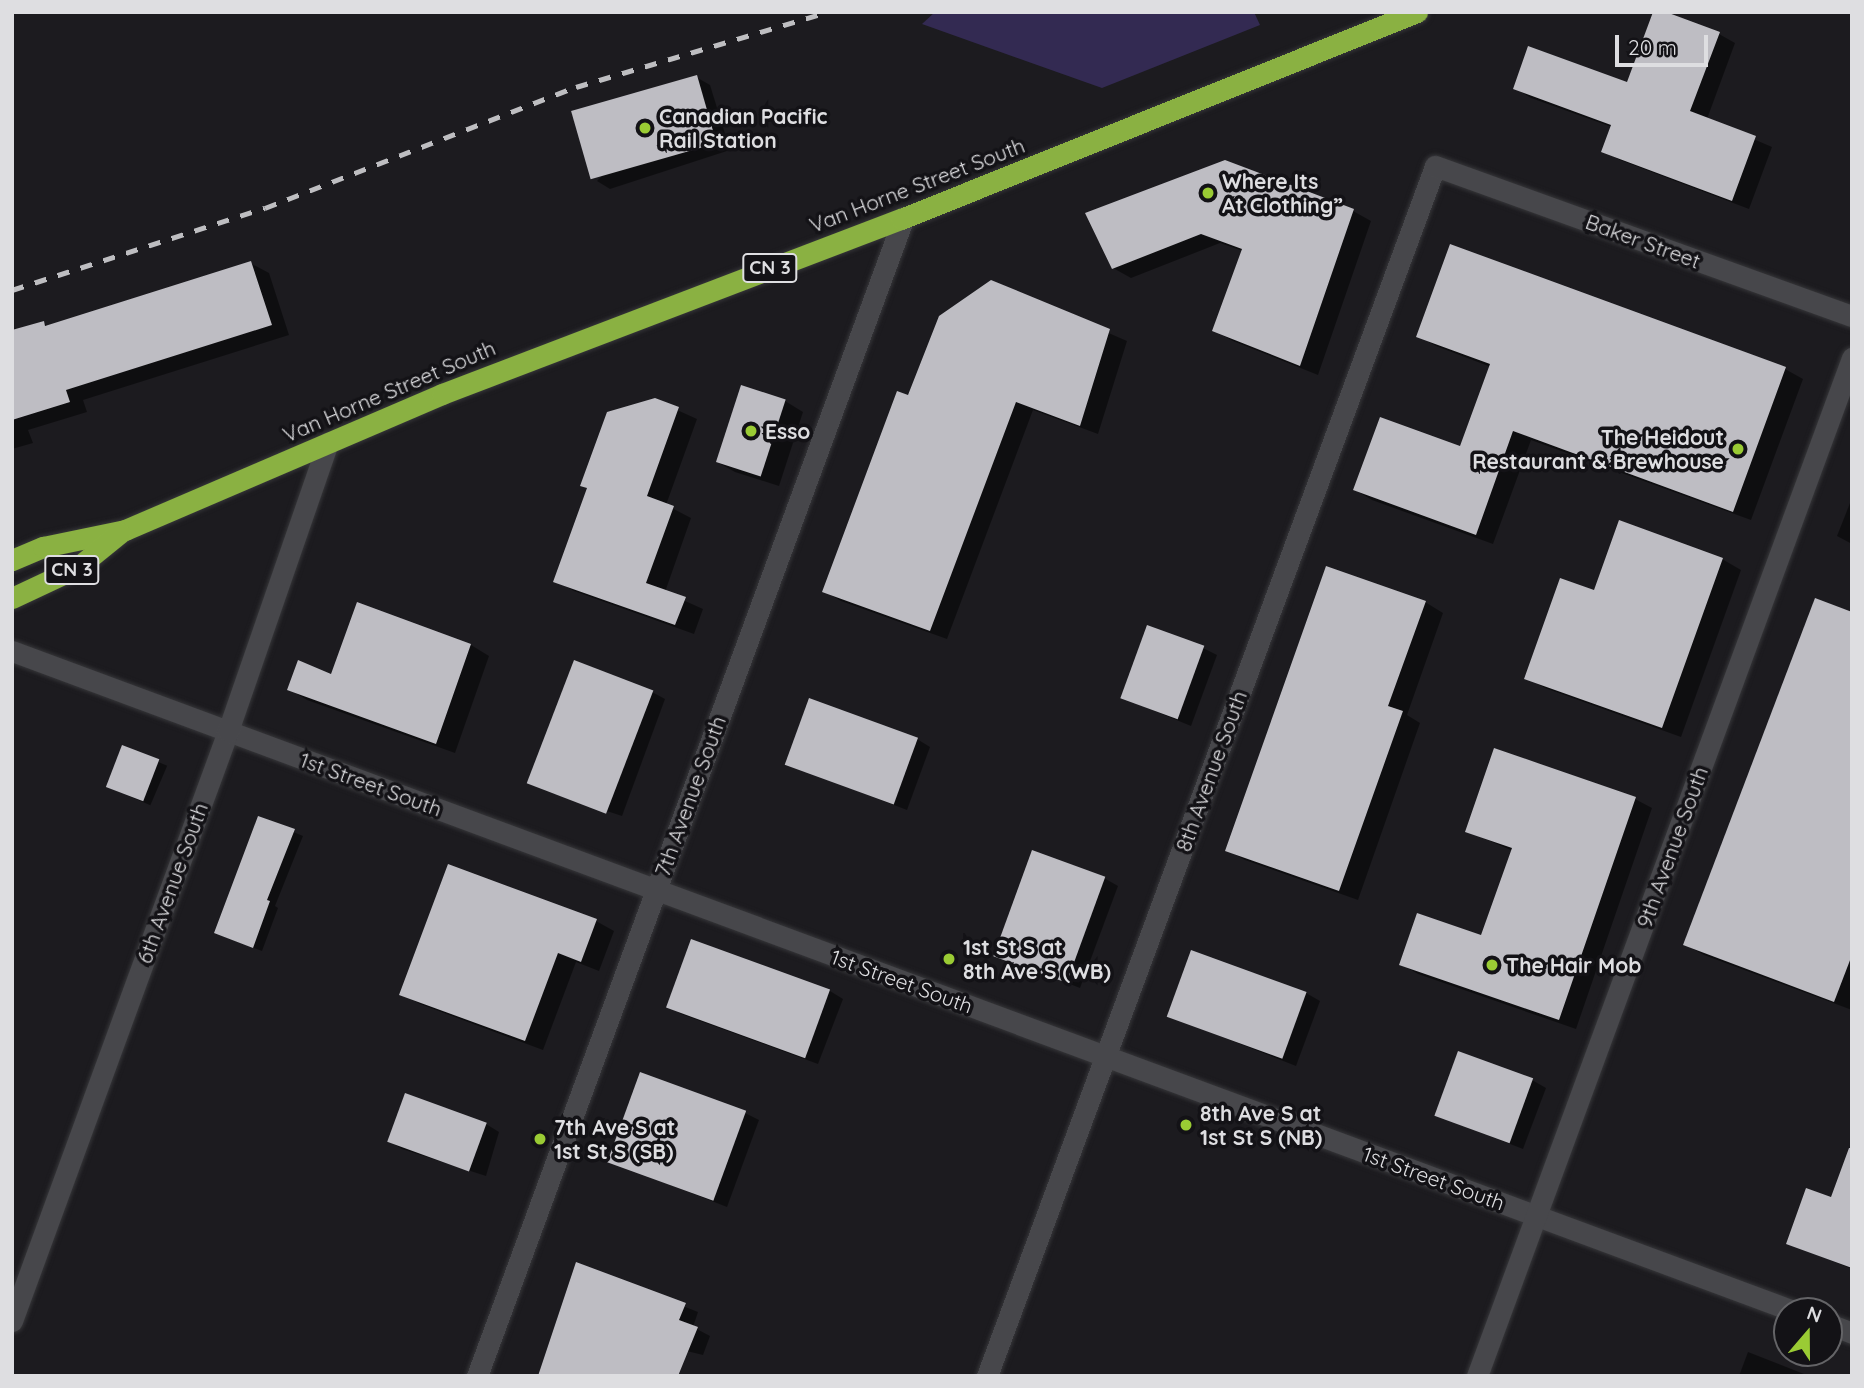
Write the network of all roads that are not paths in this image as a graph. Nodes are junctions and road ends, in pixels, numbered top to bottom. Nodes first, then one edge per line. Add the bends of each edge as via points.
1 (1417, 12) edge
2 (1435, 166) joint
3 (904, 217) junction
4 (1852, 316) edge
5 (1852, 358) edge
6 (328, 443) junction
7 (125, 530) junction
8 (12, 560) edge
9 (12, 598) edge
10 (12, 651) edge
11 (228, 731) junction
12 (656, 889) junction
13 (1105, 1056) junction
14 (1536, 1216) junction
15 (1773, 1304) edge
16 (12, 1321) edge
17 (477, 1376) edge
18 (987, 1376) edge
19 (1477, 1376) edge

1 - 3 highway, Van Horne Street South / CN 3
2 - 4 street, Baker Street
2 - 13 street, 8th Avenue South
3 - 6 highway, Van Horne Street South / CN 3 via 607,329
3 - 12 street, 7th Avenue South
5 - 14 street, 9th Avenue South
6 - 7 highway, Van Horne Street South / CN 3
6 - 11 street, 6th Avenue South
7 - 8 highway, Van Horne Street South / CN 3 via 43,547
7 - 9 highway, Van Horne Street South / CN 3 via 78,567
10 - 11 street, 1st Street South
11 - 12 street, 1st Street South
11 - 16 street, 6th Avenue South
12 - 13 street, 1st Street South
12 - 17 street, 7th Avenue South
13 - 14 street, 1st Street South
13 - 18 street, 8th Avenue South
14 - 15 street, 1st Street South
14 - 19 street, 9th Avenue South

